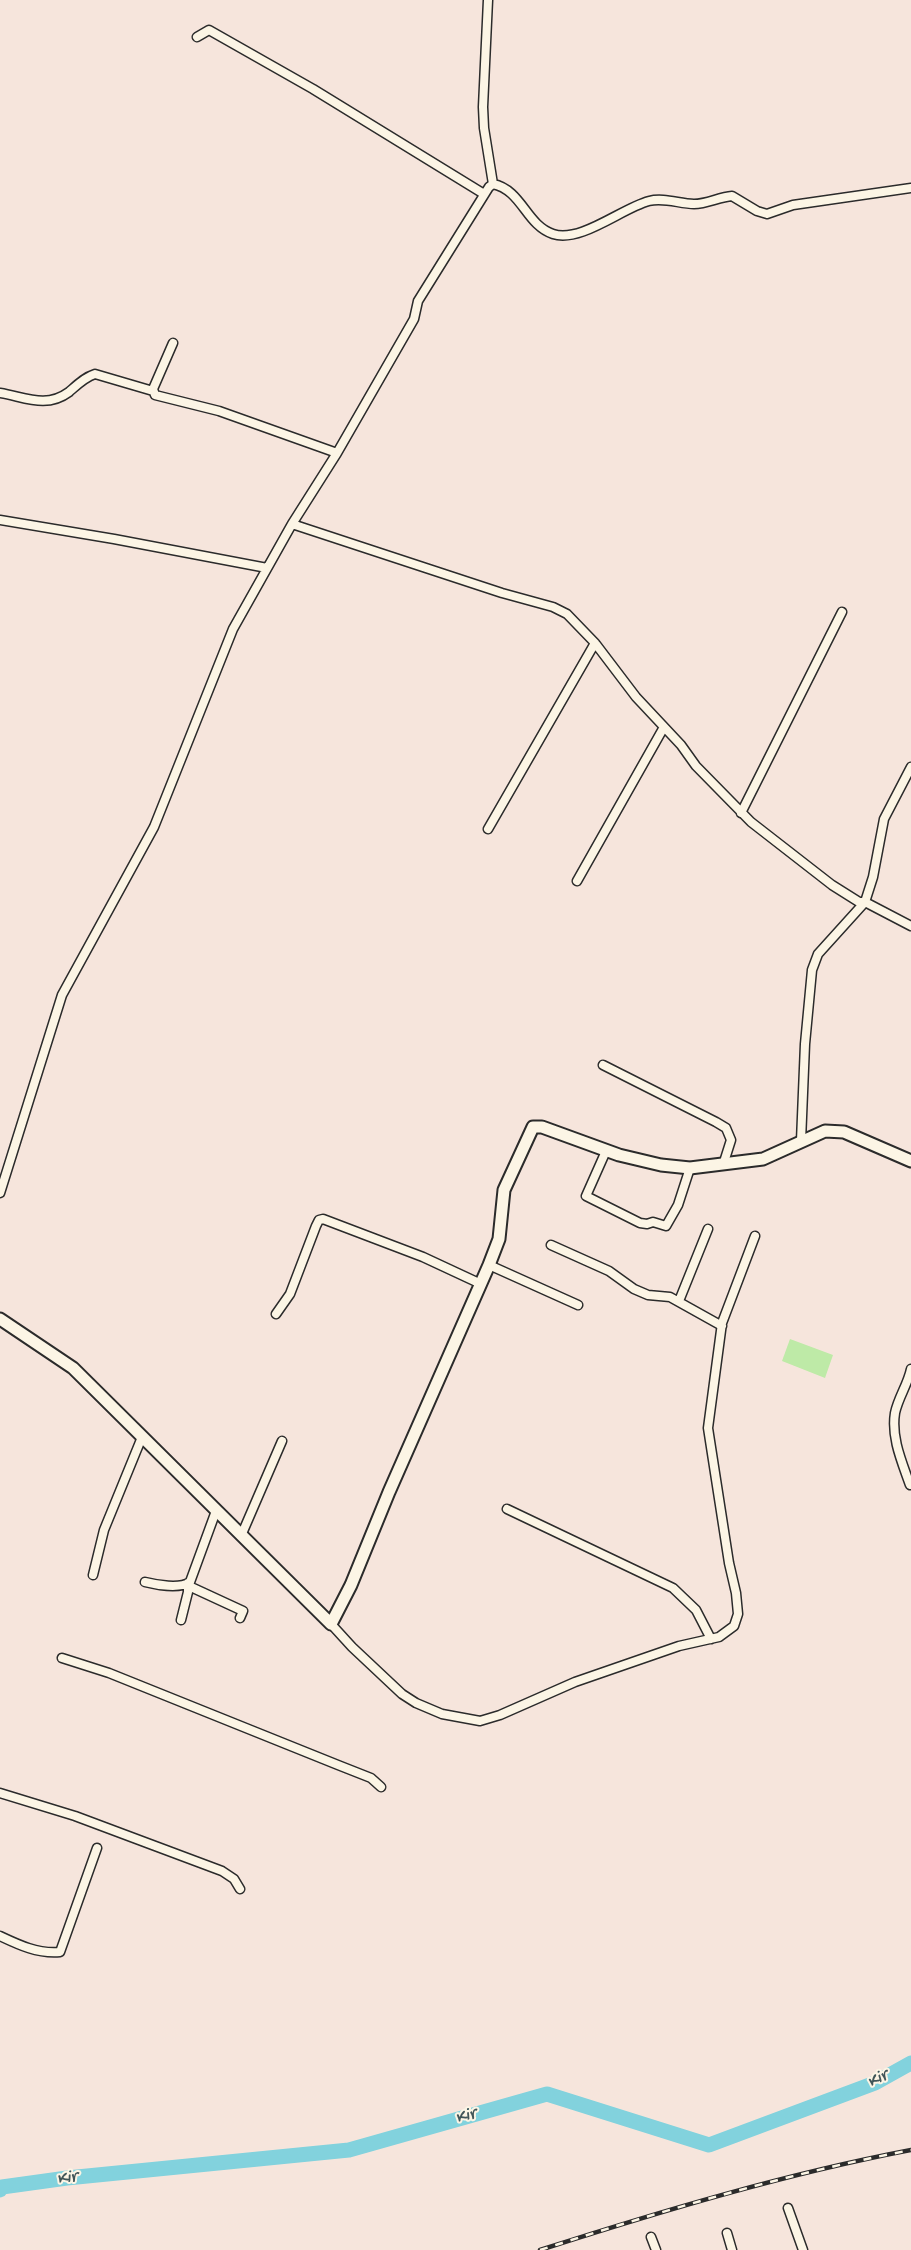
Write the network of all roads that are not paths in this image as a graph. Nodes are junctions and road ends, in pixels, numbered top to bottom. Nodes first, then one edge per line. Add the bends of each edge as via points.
1 (488, 0) edge
2 (197, 37) dead end
3 (493, 184) junction
4 (911, 188) edge
5 (484, 194) junction
6 (173, 343) dead end
7 (153, 391) junction
8 (0, 393) edge
9 (337, 453) junction
10 (0, 520) edge
11 (292, 524) junction
12 (267, 568) junction
13 (842, 612) dead end
14 (595, 643) junction
15 (664, 727) junction
16 (911, 767) edge
17 (741, 813) junction
18 (488, 829) dead end
19 (577, 880) dead end
20 (865, 902) junction
21 (911, 926) edge
22 (603, 1065) dead end
23 (802, 1141) junction
24 (606, 1151) junction
25 (911, 1161) edge
26 (724, 1162) junction
27 (690, 1168) junction
28 (0, 1193) edge
29 (708, 1229) dead end
30 (755, 1236) dead end
31 (551, 1245) dead end
32 (489, 1265) junction
33 (481, 1284) junction
34 (679, 1301) junction
35 (578, 1305) dead end
36 (276, 1314) dead end
37 (0, 1319) edge
38 (722, 1326) junction
39 (911, 1369) edge
40 (142, 1437) junction
41 (282, 1441) dead end
42 (910, 1485) edge
43 (507, 1509) dead end
44 (216, 1511) junction
45 (241, 1536) junction
46 (93, 1575) dead end
47 (145, 1582) dead end
48 (188, 1583) junction
49 (240, 1618) dead end
50 (181, 1620) dead end
51 (330, 1624) junction
52 (711, 1640) junction
53 (62, 1658) dead end
54 (381, 1787) dead end
55 (0, 1793) edge
56 (97, 1848) dead end
57 (240, 1889) dead end
58 (0, 1936) edge
59 (788, 2208) dead end
60 (726, 2233) dead end
61 (651, 2236) dead end
62 (656, 2250) edge
63 (732, 2250) edge
64 (802, 2250) edge

1 - 3 street via 483,107
2 - 5 street via 209,30 313,89
3 - 4 street via 513,194 527,213 546,230 561,235 576,234 640,204 656,200 696,204 732,196 767,214 793,205
3 - 5 street
5 - 9 street via 418,301 414,319
6 - 7 street
7 - 8 street via 95,374 52,401
7 - 9 street via 156,395 218,411
9 - 11 street
10 - 12 street
11 - 12 street
11 - 14 street via 552,607 567,614
12 - 28 street via 233,629 154,827 62,995
13 - 17 street
14 - 15 street via 636,697
14 - 18 street
15 - 17 street
15 - 19 street
16 - 20 street via 884,819
17 - 20 street via 832,885 859,902
20 - 21 street
20 - 23 street via 818,954 812,970
22 - 26 street via 673,1098 726,1128 731,1140
23 - 25 street via 825,1131 844,1132
23 - 26 street via 763,1159
24 - 27 street
24 - 27 street via 586,1196 644,1224 653,1222 666,1226 678,1204
24 - 32 street via 542,1127 533,1127 504,1190 499,1239
26 - 27 street
29 - 34 street
30 - 38 street
31 - 34 street via 609,1271 634,1289
32 - 33 street
32 - 35 street
33 - 36 street via 323,1219 316,1226 290,1294
33 - 51 street via 351,1585
34 - 38 street
37 - 40 street via 73,1368
38 - 52 street via 708,1428 738,1614 734,1626
39 - 42 street via 895,1421 899,1455
40 - 44 street
40 - 46 street via 107,1522
41 - 45 street
43 - 52 street via 674,1588 696,1610
44 - 45 street
44 - 48 street
45 - 51 street
47 - 48 street
48 - 49 street via 243,1611
48 - 50 street
51 - 52 street via 402,1694 442,1714 480,1721 575,1682 679,1646
53 - 54 street via 109,1673 371,1778
55 - 57 street via 75,1816 222,1871 234,1879
56 - 58 street via 60,1952 32,1950
59 - 64 street
60 - 63 street
61 - 62 street

